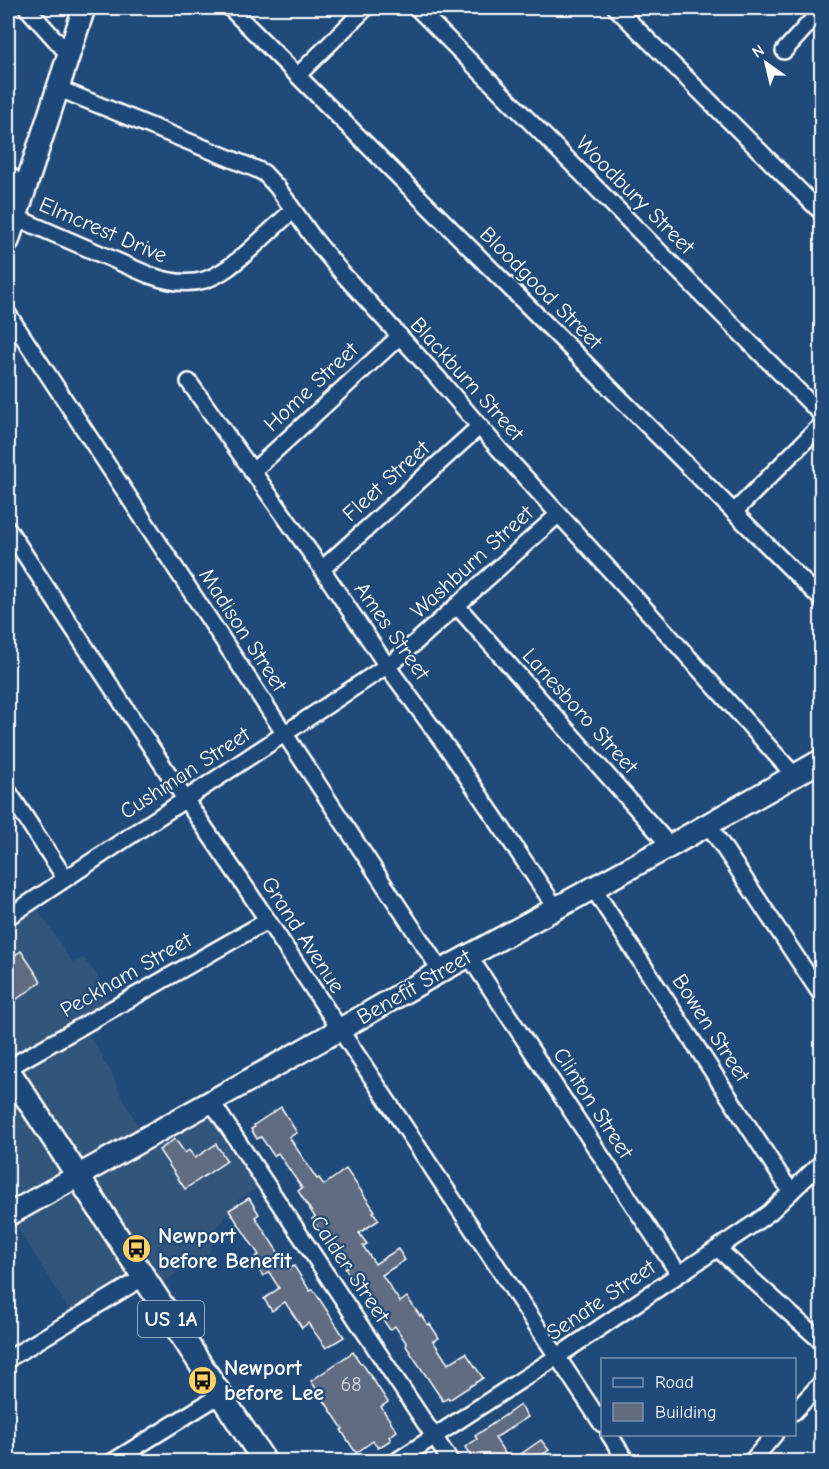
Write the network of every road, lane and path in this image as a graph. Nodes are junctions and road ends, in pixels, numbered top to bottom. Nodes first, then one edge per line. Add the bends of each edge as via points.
1 (27, 8) edge
2 (84, 8) edge
3 (230, 8) edge
4 (366, 8) edge
5 (417, 8) edge
6 (616, 8) edge
7 (822, 9) edge
8 (784, 51) dead end
9 (69, 55) junction
10 (298, 75) junction
11 (57, 88) junction
12 (8, 174) edge
13 (25, 188) junction
14 (293, 210) junction
15 (822, 213) edge
16 (15, 217) junction
17 (8, 241) edge
18 (8, 314) edge
19 (400, 336) junction
20 (189, 382) dead end
21 (822, 415) edge
22 (822, 424) edge
23 (480, 426) junction
24 (252, 472) junction
25 (734, 512) junction
26 (559, 514) junction
27 (8, 529) edge
28 (322, 569) junction
29 (822, 600) edge
30 (457, 606) junction
31 (387, 666) junction
32 (285, 734) junction
33 (822, 760) edge
34 (794, 774) junction
35 (8, 791) edge
36 (185, 799) junction
37 (708, 824) junction
38 (670, 846) junction
39 (65, 878) junction
40 (593, 888) junction
41 (556, 908) junction
42 (8, 917) edge
43 (267, 921) junction
44 (469, 956) junction
45 (441, 971) junction
46 (822, 996) edge
47 (339, 1030) junction
48 (8, 1069) edge
49 (212, 1101) junction
50 (822, 1162) edge
51 (79, 1176) junction
52 (791, 1192) junction
53 (8, 1215) edge
54 (718, 1249) junction
55 (679, 1274) junction
56 (144, 1277) junction
57 (822, 1342) edge
58 (558, 1356) junction
59 (8, 1359) edge
60 (822, 1382) edge
61 (220, 1395) junction
62 (796, 1411) edge
63 (601, 1421) edge
64 (434, 1436) junction
65 (610, 1436) edge
66 (773, 1436) edge
67 (112, 1461) edge
68 (265, 1461) edge
69 (395, 1461) edge
70 (451, 1461) edge
71 (627, 1461) edge
72 (751, 1461) edge

1 - 9 street
2 - 9 street
3 - 10 street, Bloodgood Street
4 - 10 street
5 - 21 street, Woodbury Street
6 - 15 street
7 - 8 street
9 - 11 street
10 - 25 street, Bloodgood Street
11 - 13 street
11 - 14 street, Blackburn Street via 256,169 271,180
12 - 13 street
13 - 16 street
14 - 16 street, Elmcrest Drive via 224,271 192,283 162,280
14 - 19 street, Blackburn Street via 342,273
16 - 17 street
18 - 32 street, Madison Street
19 - 23 street, Blackburn Street
19 - 24 street, Home Street
20 - 24 street, Ames Street
22 - 25 street
23 - 26 street, Blackburn Street
23 - 28 street, Fleet Street
24 - 28 street, Ames Street
25 - 29 street, Bloodgood Street
26 - 30 street, Washburn Street
26 - 34 street, Blackburn Street
27 - 36 street, Grand Avenue
28 - 31 street, Ames Street
30 - 31 street, Washburn Street
30 - 38 street, Lanesboro Street
31 - 32 street, Cushman Street
31 - 41 street, Ames Street
32 - 36 street, Cushman Street
32 - 45 street, Madison Street
33 - 34 street, Benefit Street
34 - 37 street, Benefit Street
35 - 39 street
36 - 39 street, Cushman Street
36 - 43 street, Grand Avenue
37 - 38 street, Benefit Street
37 - 46 street
38 - 40 street, Benefit Street
39 - 42 street, Cushman Street
40 - 41 street, Benefit Street
40 - 52 street, Bowen Street
41 - 44 street, Benefit Street
43 - 47 street, Grand Avenue
43 - 48 street, Peckham Street
44 - 45 street, Benefit Street
44 - 55 street, Clinton Street
45 - 47 street, Benefit Street
47 - 49 street, Benefit Street
47 - 58 street, Grand Avenue
48 - 51 main road, US 1A
49 - 51 street, Benefit Street
49 - 64 street, Calder Street
50 - 52 street, Senate Street
51 - 53 street, Benefit Street
51 - 56 main road, US 1A
52 - 54 street, Senate Street
54 - 55 street, Senate Street
54 - 57 street
55 - 58 street, Senate Street
56 - 59 street
56 - 61 main road, US 1A
58 - 63 street, Grand Avenue
58 - 64 street, Senate Street
60 - 62 street
61 - 67 street
61 - 68 main road, US 1A
64 - 69 street, Senate Street
64 - 70 street, Calder Street
65 - 71 street
66 - 72 street

